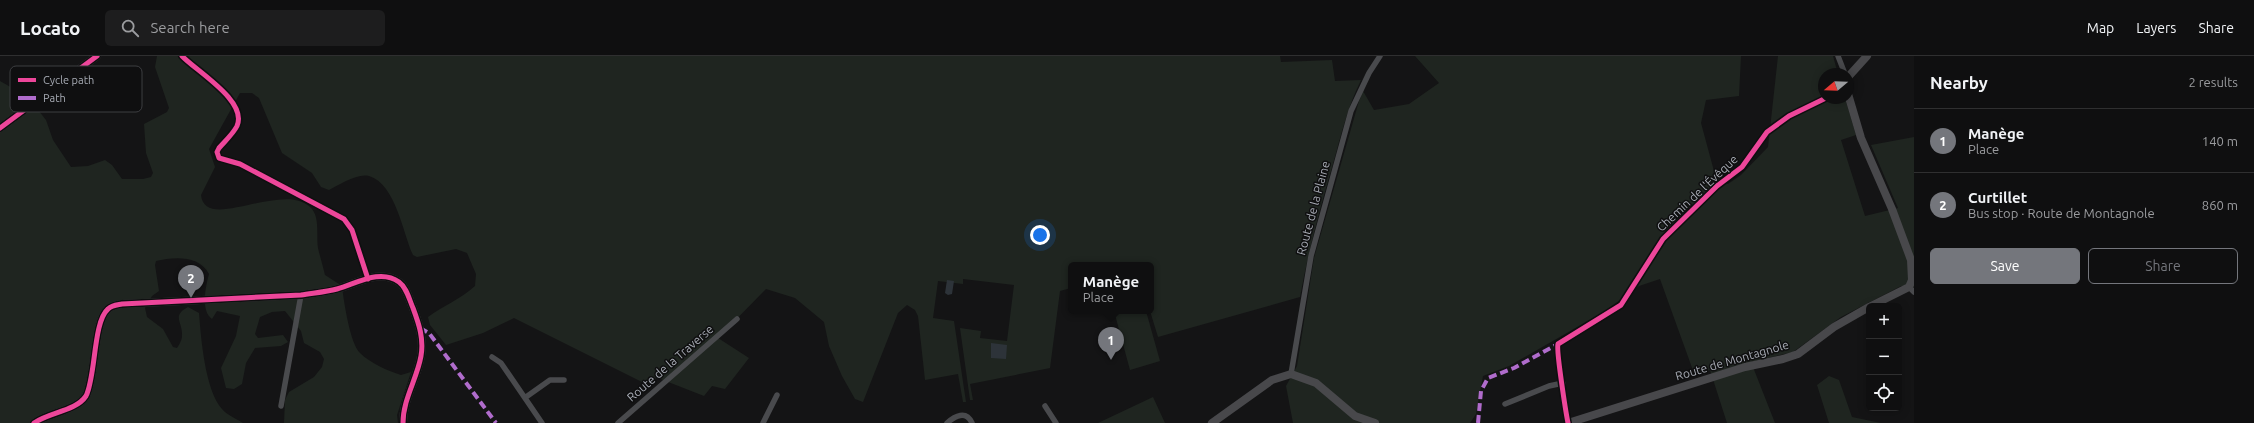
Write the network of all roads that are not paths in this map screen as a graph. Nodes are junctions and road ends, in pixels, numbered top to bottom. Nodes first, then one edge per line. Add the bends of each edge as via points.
1 (97, 56) edge
2 (182, 56) edge
3 (1380, 56) edge
4 (1838, 56) edge
5 (1867, 56) edge
6 (84, 66) edge
7 (1843, 68) edge
8 (1854, 70) edge
9 (1818, 102) edge
10 (1851, 104) edge
11 (22, 112) edge
12 (0, 128) edge
13 (368, 279) junction
14 (1912, 289) edge
15 (301, 295) junction
16 (1877, 303) edge
17 (1866, 308) edge
18 (737, 319) dead end
19 (492, 358) dead end
20 (1291, 374) junction
21 (564, 380) dead end
22 (1563, 383) junction
23 (777, 395) dead end
24 (526, 397) junction
25 (1505, 404) dead end
26 (281, 406) dead end
27 (1045, 406) dead end
28 (1222, 420) edge
29 (1356, 420) edge
30 (34, 423) edge
31 (403, 423) edge
32 (542, 423) edge
33 (618, 423) edge
34 (762, 423) edge
35 (947, 423) edge
36 (972, 423) edge
37 (1056, 423) edge
38 (1212, 423) edge
39 (1374, 423) edge
40 (1568, 423) edge

1 - 6 street
2 - 13 street via 226,94 236,107 239,120 237,126 219,148 219,158 244,166 344,219 352,230
3 - 20 street, Route de la Plaine via 1351,111 1311,256
4 - 7 street
5 - 8 street
9 - 22 street, Chemin de l'Évêque via 1789,116 1767,132 1742,167 1717,186 1663,239 1621,305 1558,344 1556,349
10 - 14 street, Route de Montagnole via 1861,138 1911,260
11 - 12 street
13 - 15 street via 329,291
13 - 31 street via 388,277 402,284 420,328 421,356 405,404
14 - 16 street, Route de Montagnole
15 - 26 street
15 - 30 street via 122,304 109,308 101,323 86,396 74,407 45,415
17 - 40 street, Route de Montagnole via 1834,327 1798,354 1745,367
18 - 33 street, Route de la Traverse
19 - 24 street via 501,363
20 - 28 street via 1272,380
20 - 29 street via 1316,383
21 - 24 street via 550,380
22 - 25 street
22 - 40 street
23 - 34 street
24 - 32 street
27 - 37 street
28 - 38 street
29 - 39 street
35 - 36 street via 958,415 967,416

